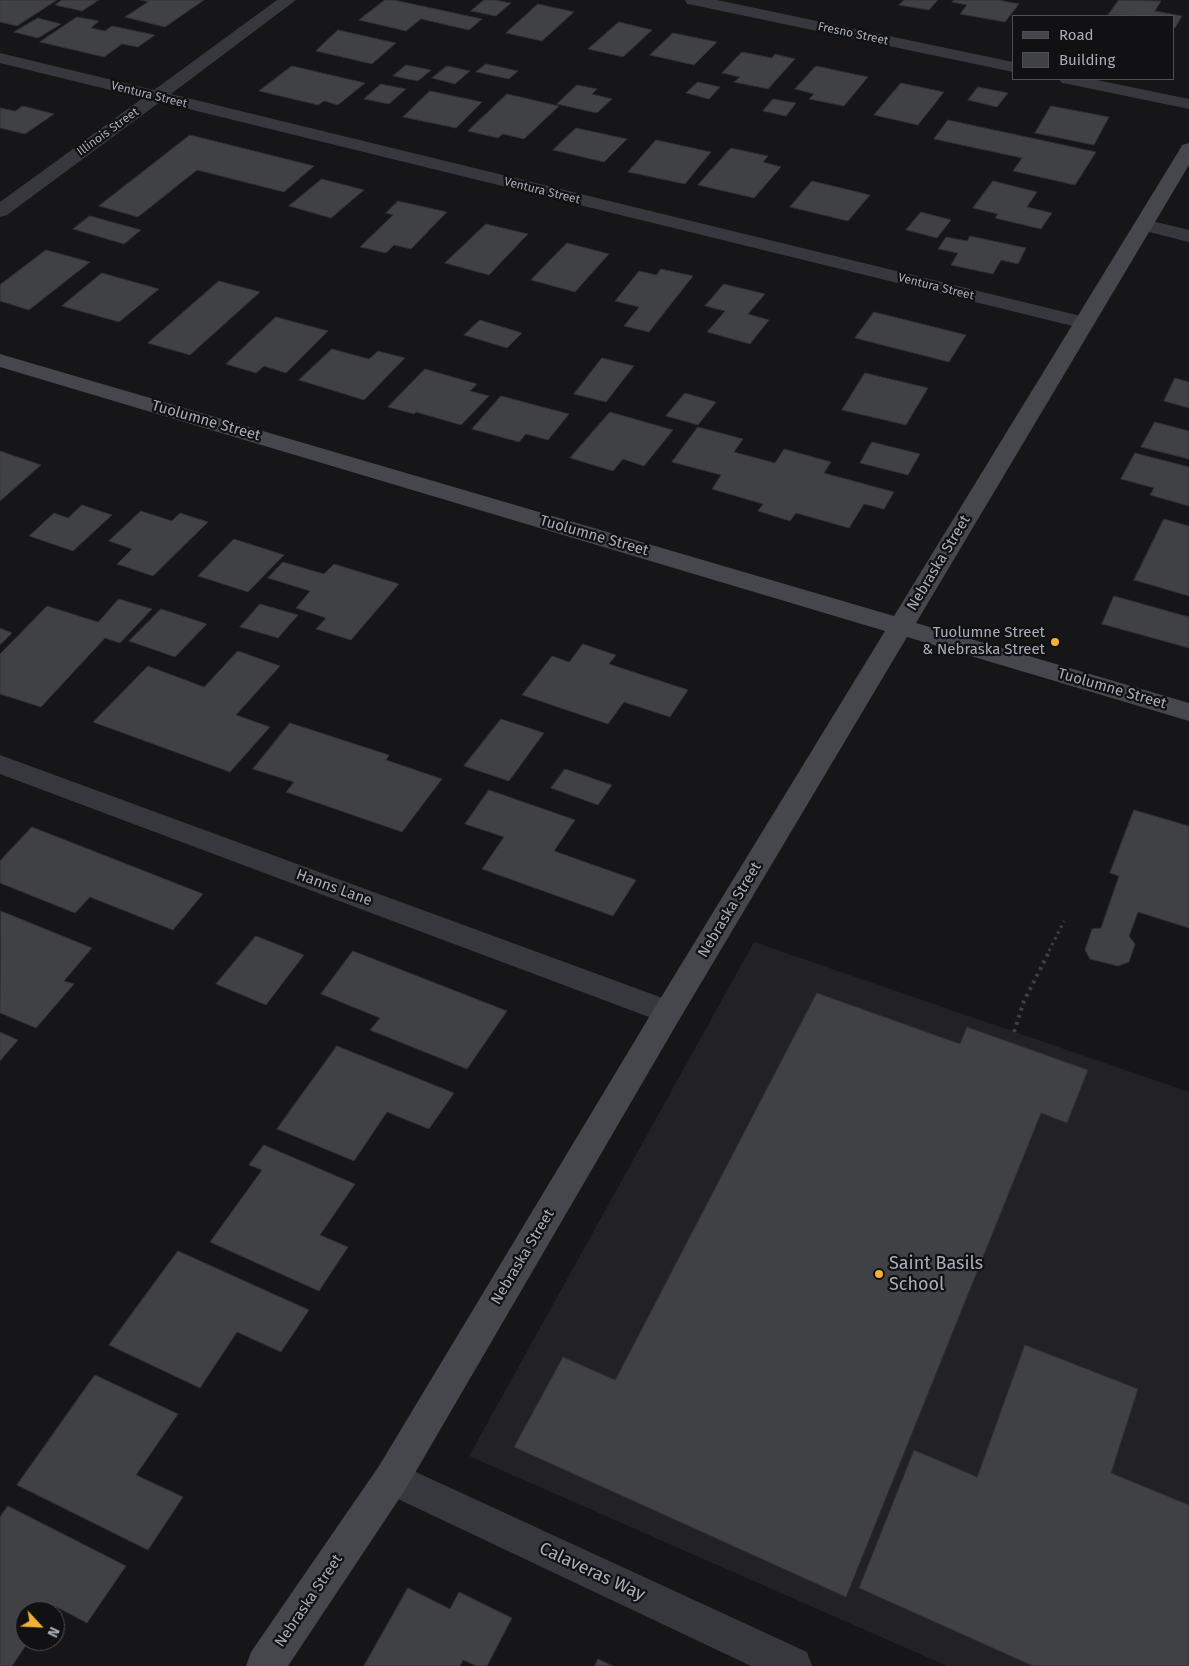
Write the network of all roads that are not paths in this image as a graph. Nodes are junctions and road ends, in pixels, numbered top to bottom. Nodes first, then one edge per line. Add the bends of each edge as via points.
1 (288, 0) edge
2 (693, 0) edge
3 (0, 58) edge
4 (1012, 67) edge
5 (1073, 80) edge
6 (156, 96) junction
7 (1189, 104) edge
8 (1189, 149) edge
9 (0, 210) edge
10 (1144, 225) junction
11 (1189, 236) edge
12 (1085, 323) junction
13 (0, 360) edge
14 (900, 626) junction
15 (1189, 712) edge
16 (0, 764) edge
17 (668, 1012) junction
18 (392, 1478) junction
19 (265, 1666) edge
20 (793, 1666) edge

1 - 6 street, Illinois Street
2 - 4 street, Fresno Street
3 - 6 street, Ventura Street
5 - 7 street
6 - 9 street, Illinois Street
6 - 12 street, Ventura Street
8 - 10 street, Nebraska Street
10 - 11 street
10 - 12 street, Nebraska Street
12 - 14 street, Nebraska Street
13 - 14 street, Tuolumne Street
14 - 15 street, Tuolumne Street
14 - 17 street, Nebraska Street
16 - 17 street, Hanns Lane
17 - 18 street, Nebraska Street
18 - 19 street, Nebraska Street
18 - 20 street, Calaveras Way

